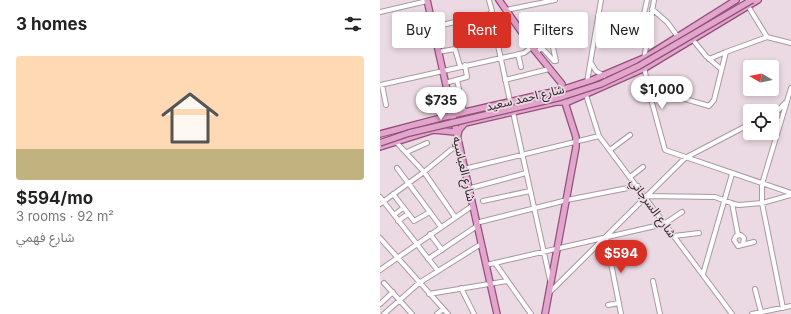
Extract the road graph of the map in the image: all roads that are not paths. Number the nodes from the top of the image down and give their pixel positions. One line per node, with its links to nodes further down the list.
1 (427, 0): 14 (street); 15 (main road, شارع العباسيه)
2 (489, 0): 16 (street)
3 (499, 0): 13 (main road)
4 (554, 0): 13 (street)
5 (600, 0): 37 (street)
6 (647, 0): 17 (street)
7 (654, 0): 12 (street)
8 (736, 0): 20 (main road, شارع احمد سعيد)
9 (752, 0): 75 (main road, bridge)
10 (758, 0): 11 (main road)
11 (747, 3): 21 (street); 22 (main road, شارع احمد سعيد); 71 (main road, bridge)
12 (652, 9): 18 (street); 20 (street)
13 (506, 10): 19 (main road)
14 (380, 12)
15 (430, 12)
16 (491, 12)
17 (644, 12)
18 (651, 12)
19 (519, 28)
20 (678, 37): 35 (main road, شارع احمد سعيد)
21 (767, 37): 23 (street); 32 (street)
22 (693, 40): 36 (street); 41 (main road, شارع احمد سعيد)
23 (791, 43)
24 (437, 48): 31 (main road, شارع العباسيه)
25 (499, 48): 34 (street)
26 (542, 48): 30 (street)
27 (542, 48): 28 (street)
28 (553, 48)
29 (645, 48): 35 (street)
30 (534, 49): 33 (street); 42 (main road)
31 (438, 52): 39 (street); 44 (main road, شارع العباسيه)
32 (726, 52): 36 (street); 43 (street)
33 (518, 54): 34 (street); 40 (street)
34 (501, 58): 38 (street); 47 (street)
35 (644, 58): 41 (street); 45 (main road, شارع احمد سعيد)
36 (709, 59): 43 (street)
37 (590, 63): 45 (street); 48 (street)
38 (465, 65): 39 (street); 46 (street)
39 (460, 66): 44 (street)
40 (521, 67)
41 (644, 68): 51 (street); 54 (main road, شارع احمد سعيد)
42 (549, 69): 47 (street); 53 (main road)
43 (722, 69): 51 (street)
44 (442, 70): 49 (main road, شارع العباسيه); 50 (street)
45 (604, 76): 48 (main road, شارع احمد سعيد)
46 (457, 80): 49 (street); 60 (street)
47 (505, 80): 56 (street)
48 (587, 82): 53 (main road, شارع احمد سعيد)
49 (445, 83): 62 (main road, شارع العباسيه)
50 (381, 85): 58 (street)
51 (648, 88): 81 (street)
52 (791, 88): 55 (street)
53 (561, 90): 56 (main road, شارع احمد سعيد); 57 (main road)
54 (586, 95): 57 (main road, شارع احمد سعيد); 70 (street, شارع السرجاني)
55 (787, 100): 59 (street); 63 (street)
56 (510, 101): 60 (main road, شارع احمد سعيد)
57 (565, 102): 61 (main road, شارع احمد سعيد); 74 (main road)
58 (386, 104)
59 (779, 109)
60 (464, 112): 62 (main road, شارع احمد سعيد)
61 (513, 112): 73 (main road, شارع احمد سعيد); 80 (street)
62 (452, 115): 64 (main road, شارع احمد سعيد); 68 (main road, شارع العباسيه)
63 (781, 121): 90 (street)
64 (426, 122): 66 (main road); 67 (main road, شارع احمد سعيد)
65 (743, 128): 81 (street)
66 (431, 131): 68 (main road); 72 (main road)
67 (381, 132)
68 (455, 132): 73 (main road, شارع العباسيه)
69 (630, 135): 78 (street)
70 (599, 136): 74 (street); 78 (street, شارع السرجاني)
71 (380, 140)
72 (396, 142): 77 (main road); 79 (street)
73 (457, 142): 84 (main road, شارع العباسيه); 85 (street)
74 (576, 142): 80 (street); 97 (main road)
75 (380, 143)
76 (427, 143): 79 (street)
77 (380, 148)
78 (610, 150): 88 (street, شارع السرجاني)
79 (406, 152): 85 (street)
80 (522, 155): 84 (street); 86 (street)
81 (685, 158): 87 (street); 96 (street)
82 (643, 166): 88 (street)
83 (397, 168): 89 (street)
84 (464, 169): 103 (main road, شارع العباسيه)
85 (424, 172): 89 (street); 110 (street)
86 (526, 173): 92 (street); 93 (street)
87 (732, 174): 90 (street); 98 (street)
88 (630, 176): 91 (street, شارع السرجاني)
89 (408, 183): 94 (street); 106 (street)
90 (762, 184): 95 (street); 102 (street)
91 (638, 186): 96 (street, شارع السرجاني); 97 (street)
92 (470, 188)
93 (530, 191): 100 (street); 105 (street)
94 (393, 194): 99 (street); 104 (street)
95 (791, 194): 102 (street)
96 (645, 196): 98 (street); 112 (street, شارع السرجاني); 120 (street)
97 (567, 200): 105 (street); 125 (main road)
98 (724, 200): 101 (street); 134 (street)
99 (381, 201): 109 (street)
100 (483, 201)
101 (732, 203): 102 (street); 117 (street)
102 (762, 203): 151 (street)
103 (472, 206): 110 (street); 113 (main road, شارع العباسيه)
104 (403, 208): 108 (street); 109 (street)
105 (534, 208): 113 (street); 127 (street)
106 (430, 212): 108 (street); 114 (street)
107 (682, 212): 112 (street)
108 (408, 214): 111 (street)
109 (394, 215): 111 (street)
110 (455, 217): 114 (street)
111 (398, 221): 122 (street)
112 (664, 224): 118 (street, شارع السرجاني); 120 (street)
113 (476, 225): 123 (main road, شارع العباسيه); 126 (street)
114 (441, 227): 116 (street)
115 (699, 233): 118 (street)
116 (430, 234): 122 (street); 126 (street)
117 (738, 235): 124 (street); 124 (street)
118 (674, 236): 134 (street, شارع السرجاني)
119 (380, 238): 128 (street)
120 (606, 238): 125 (street); 144 (street); 147 (street)
121 (754, 242): 124 (street)
122 (416, 244): 128 (street); 129 (street)
123 (481, 244): 131 (main road, شارع العباسيه); 133 (street)
124 (743, 244)
125 (558, 248): 127 (street); 140 (main road)
126 (442, 250): 129 (street)
127 (544, 252): 130 (street); 140 (street)
128 (397, 258): 132 (street); 138 (street)
129 (428, 258): 133 (street)
130 (494, 263): 131 (street); 135 (street)
131 (486, 265): 139 (main road, شارع العباسيه)
132 (380, 270)
133 (438, 271): 138 (street)
134 (703, 274): 164 (street, شارع السرجاني)
135 (508, 281): 139 (street); 160 (street)
136 (653, 281): 163 (street)
137 (384, 283): 143 (street)
138 (419, 283): 145 (street); 146 (street)
139 (490, 283): 141 (street); 159 (main road, شارع العباسيه)
140 (551, 284): 144 (main road)
141 (461, 288): 145 (street); 158 (street)
142 (755, 289): 153 (street)
143 (393, 292): 146 (street); 148 (street)
144 (550, 292): 161 (main road)
145 (429, 294): 152 (street)
146 (400, 300): 154 (street); 155 (street)
147 (619, 302): 149 (street); 162 (street)
148 (380, 304)
149 (608, 305)
150 (791, 306): 151 (street)
151 (783, 308): 153 (street)
152 (443, 309): 156 (street); 157 (street)
153 (761, 312): 165 (street)
154 (384, 314)
155 (412, 314)
156 (437, 314)
157 (448, 314)
158 (474, 314)
159 (497, 314)
160 (531, 314)
161 (545, 314)
162 (621, 314)
163 (660, 314)
164 (732, 314)
165 (752, 314)

